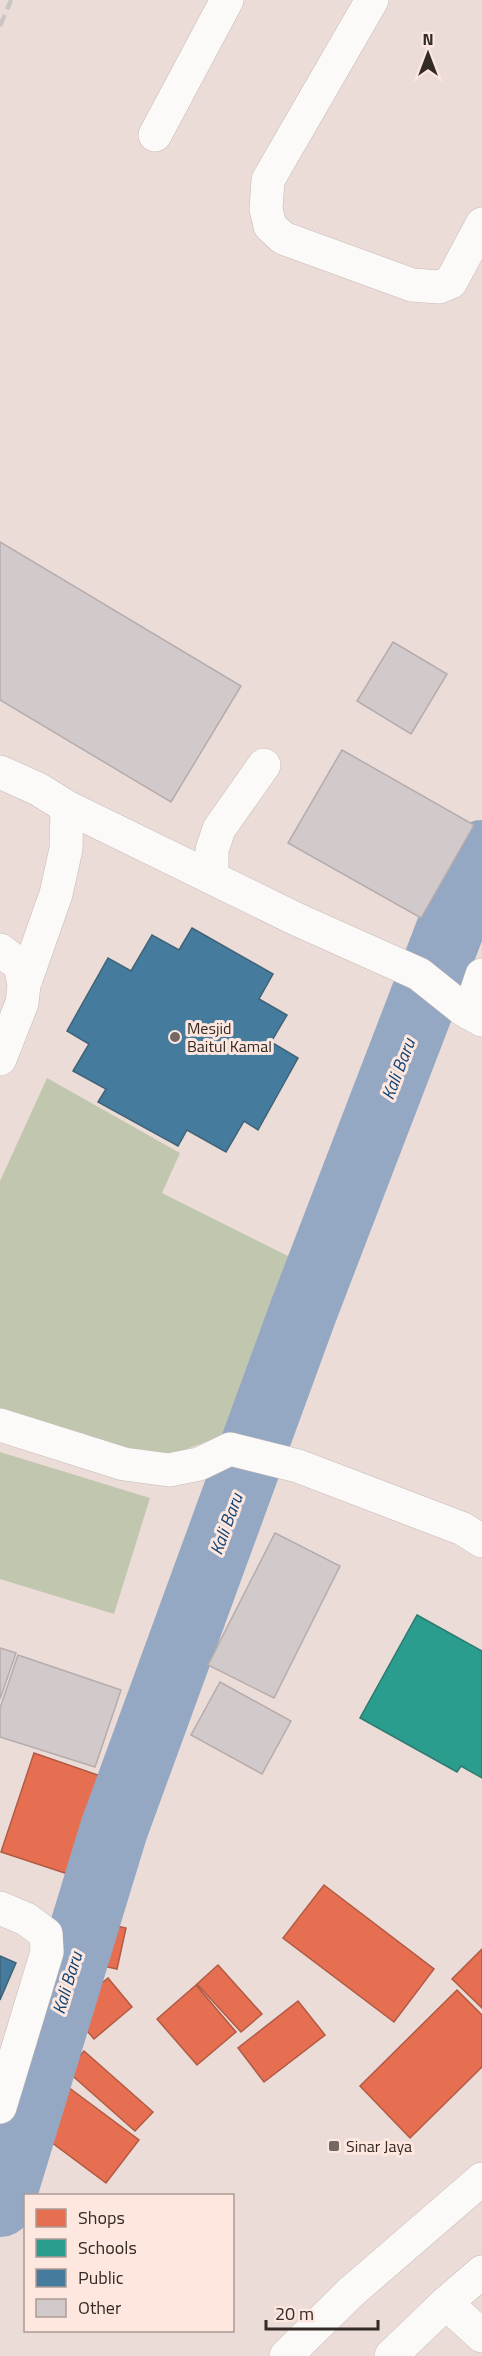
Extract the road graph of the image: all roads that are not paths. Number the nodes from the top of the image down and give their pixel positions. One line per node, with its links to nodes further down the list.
1 (227, 0): 3 (main road)
2 (372, 0): 4 (main road)
3 (155, 135)
4 (482, 224)
5 (264, 765): 8 (main road)
6 (0, 772): 7 (main road)
7 (67, 807): 8 (main road); 11 (main road)
8 (212, 877): 12 (main road)
9 (0, 950): 11 (main road)
10 (482, 975): 12 (main road)
11 (24, 985): 13 (main road)
12 (472, 1014)
13 (0, 1059)
14 (0, 1425): 15 (main road)
15 (482, 1541)
16 (0, 1908): 17 (main road)
17 (0, 2107)
18 (482, 2179): 22 (main road)
19 (482, 2272): 20 (main road)
20 (446, 2303): 21 (main road); 23 (main road)
21 (482, 2336)
22 (286, 2356)
23 (391, 2356)

